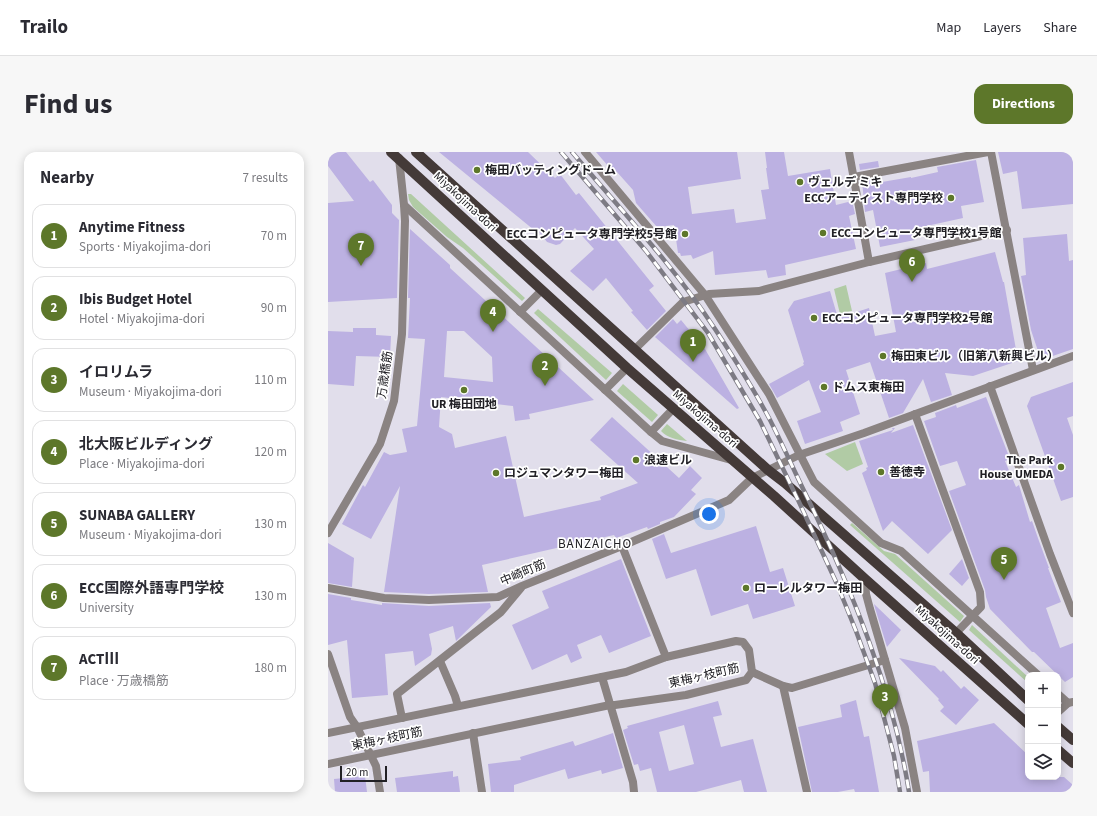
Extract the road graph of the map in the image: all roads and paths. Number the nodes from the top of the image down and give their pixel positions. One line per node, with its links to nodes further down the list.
1 (416, 152): 13 (main road, Miyakojima-dori)
2 (585, 152): 11 (street)
3 (850, 152): 6 (street)
4 (989, 152): 6 (street); 8 (street)
5 (395, 155): 7 (street, 万歳橋筋); 10 (main road, Miyakojima-dori)
6 (854, 177): 9 (street)
7 (404, 204): 12 (street); 26 (street, 万歳橋筋)
8 (1007, 230): 9 (street); 16 (street)
9 (869, 262): 11 (street)
10 (542, 290): 12 (street); 15 (main road, Miyakojima-dori)
11 (705, 295): 13 (street); 22 (street)
12 (520, 312): 18 (street)
13 (635, 349): 24 (main road, Miyakojima-dori)
14 (1073, 356): 16 (street, 中崎町筋)
15 (627, 368): 18 (street); 19 (main road, Miyakojima-dori)
16 (1033, 370): 17 (street, 中崎町筋)
17 (990, 386): 20 (street, 中崎町筋); 31 (street)
18 (605, 390): 21 (street)
19 (673, 409): 21 (street); 23 (main road, Miyakojima-dori)
20 (915, 414): 22 (street, 中崎町筋); 32 (street)
21 (651, 432): 23 (street)
22 (799, 455): 24 (street, 中崎町筋); 32 (street)
23 (731, 460): 25 (main road, Miyakojima-dori)
24 (768, 470): 25 (street, 中崎町筋); 33 (main road, Miyakojima-dori)
25 (752, 478): 27 (street, 中崎町筋); 28 (main road, Miyakojima-dori)
26 (328, 533)
27 (622, 546): 29 (street, 中崎町筋); 35 (street)
28 (865, 579): 36 (street); 49 (main road, Miyakojima-dori)
29 (522, 586): 30 (street, 中崎町筋); 37 (street)
30 (328, 588)
31 (1073, 613)
32 (973, 616): 33 (street); 39 (street)
33 (956, 633): 43 (main road, Miyakojima-dori)
34 (328, 654): 50 (street)
35 (666, 657): 38 (street, 東梅ヶ枝町筋); 40 (street, 東梅ヶ枝町筋)
36 (885, 660): 41 (street); 63 (street)
37 (440, 661): 46 (street); 48 (street)
38 (752, 672): 41 (street); 45 (street, 東梅ヶ枝町筋)
39 (1035, 672)
40 (602, 677): 45 (street); 46 (street, 東梅ヶ枝町筋)
41 (783, 686): 62 (street)
42 (1061, 696): 44 (street)
43 (1025, 697)
44 (1070, 702): 47 (street)
45 (610, 704): 53 (street, 東梅ヶ枝町筋); 61 (street)
46 (458, 706): 48 (street, 東梅ヶ枝町筋)
47 (1061, 710)
48 (402, 718): 50 (street, 東梅ヶ枝町筋)
49 (1025, 721)
50 (358, 727): 52 (street, 東梅ヶ枝町筋); 56 (street)
51 (1061, 729): 54 (main road)
52 (328, 733)
53 (473, 733): 56 (street, 東梅ヶ枝町筋); 60 (street)
54 (1073, 740)
55 (1061, 753): 57 (main road)
56 (371, 755): 58 (street, 東梅ヶ枝町筋); 59 (street)
57 (1073, 763)
58 (328, 764)
59 (380, 792)
60 (482, 792)
61 (634, 792)
62 (807, 792)
63 (917, 792)

